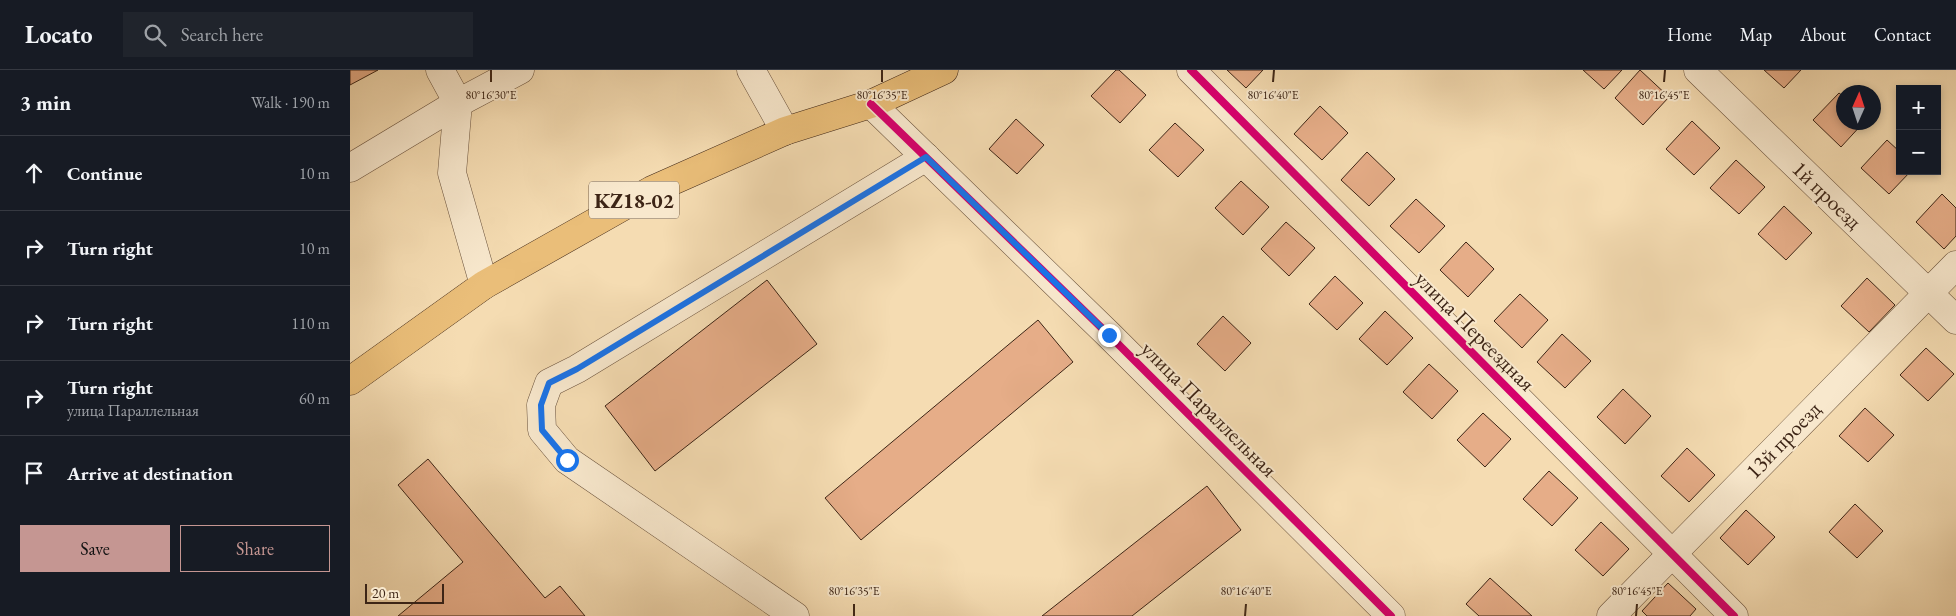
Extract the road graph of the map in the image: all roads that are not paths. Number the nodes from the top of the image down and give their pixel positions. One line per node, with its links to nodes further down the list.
1 (440, 70): 7 (street)
2 (520, 70): 7 (street)
3 (751, 70): 9 (street)
4 (944, 70): 8 (highway, KZ18-02)
5 (1191, 70): 17 (street, улица Переездная)
6 (1698, 70): 14 (street, 1й проезд)
7 (458, 103): 11 (street); 13 (street)
8 (871, 104): 9 (highway, KZ18-02); 10 (street, улица Параллельная)
9 (785, 131): 13 (highway, KZ18-02)
10 (926, 157): 18 (street); 19 (street, улица Параллельная)
11 (350, 168)
12 (1956, 265): 14 (street, 13й проезд)
13 (484, 285): 16 (highway, KZ18-02)
14 (1928, 292): 15 (street, 1й проезд); 17 (street, 13й проезд)
15 (1956, 320)
16 (350, 381)
17 (1671, 554): 20 (street, 13й проезд); 21 (street, улица Переездная)
18 (795, 616)
19 (1391, 616)
20 (1611, 616)
21 (1734, 616)

